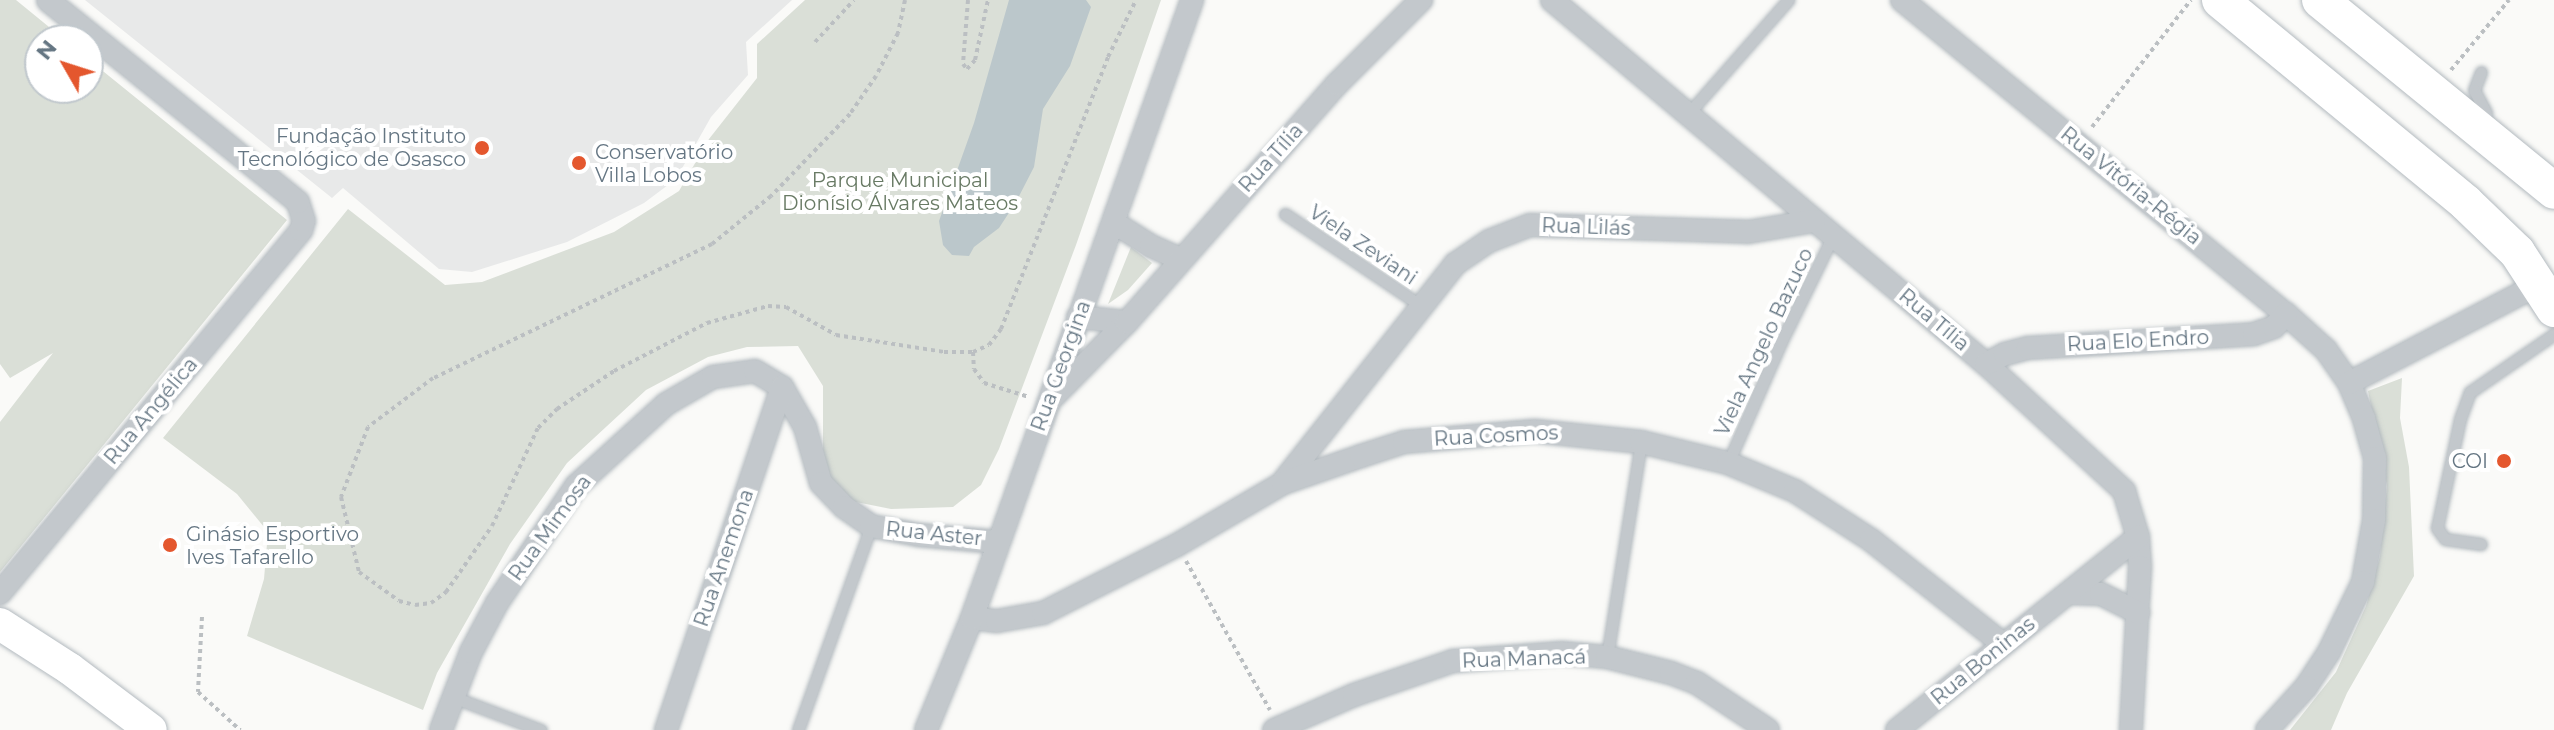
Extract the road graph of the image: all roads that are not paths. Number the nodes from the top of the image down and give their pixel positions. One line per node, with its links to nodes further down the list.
1 (48, 0): 35 (street, Rua Angélica)
2 (1192, 0): 15 (street, Rua Georgina)
3 (1421, 0): 17 (street, Rua Tília)
4 (1552, 0): 10 (street, Rua Tília)
5 (1788, 0): 10 (lane)
6 (1902, 0): 20 (street, Rua Vitória-Régia)
7 (2220, 0): 18 (main road)
8 (2320, 0): 11 (main road)
9 (2481, 72): 11 (lane)
10 (1688, 114): 14 (street, Rua Tília)
11 (2482, 133): 12 (main road)
12 (2554, 191)
13 (1285, 214): 19 (lane, Viela Zeviani)
14 (1814, 221): 16 (street, Rua Tília); 19 (street, Rua Lilás)
15 (1113, 222): 17 (street); 21 (street, Rua Georgina)
16 (1833, 236): 24 (street, Rua Tília); 29 (lane, Viela Angelo Bazuco)
17 (1180, 259): 22 (street, Rua Tília)
18 (2547, 296): 25 (street)
19 (1420, 305): 30 (street, Rua Lilás)
20 (2286, 314): 24 (street, Rua Elo Endro); 25 (street, Rua Vitória-Régia)
21 (1078, 317): 22 (street); 27 (street, Rua Georgina)
22 (1127, 322): 27 (street, Rua Tília)
23 (2554, 334): 34 (lane)
24 (1986, 364): 32 (street, Rua Tília)
25 (2349, 383): 53 (street, Rua Vitória-Régia)
26 (782, 387): 31 (street); 42 (street, Rua Mimosa); 47 (street, Rua Anemona)
27 (1048, 403): 33 (street, Rua Georgina)
28 (1641, 442): 29 (street, Rua Cosmos); 30 (street, Rua Cosmos); 41 (lane)
29 (1728, 463): 40 (street, Rua Cosmos)
30 (1283, 483): 38 (street, Rua Cosmos)
31 (871, 526): 33 (street, Rua Aster); 48 (lane)
32 (2138, 537): 36 (street, Rua Boninas); 37 (street, Rua Tília)
33 (998, 542): 38 (street, Rua Georgina)
34 (2481, 544)
35 (0, 593)
36 (2070, 593): 37 (street); 40 (street, Rua Boninas)
37 (2139, 613): 52 (street, Rua Tília)
38 (972, 618): 49 (street, Rua Georgina)
39 (0, 624): 44 (main road)
40 (2002, 643): 51 (street, Rua Boninas)
41 (1607, 657): 43 (street, Rua Manacá); 50 (street, Rua Manacá)
42 (453, 697): 45 (street, Rua Mimosa); 46 (lane)
43 (1277, 729)
44 (151, 730)
45 (441, 730)
46 (541, 730)
47 (666, 730)
48 (798, 730)
49 (926, 730)
50 (1768, 730)
51 (1897, 730)
52 (2131, 730)
53 (2267, 730)

